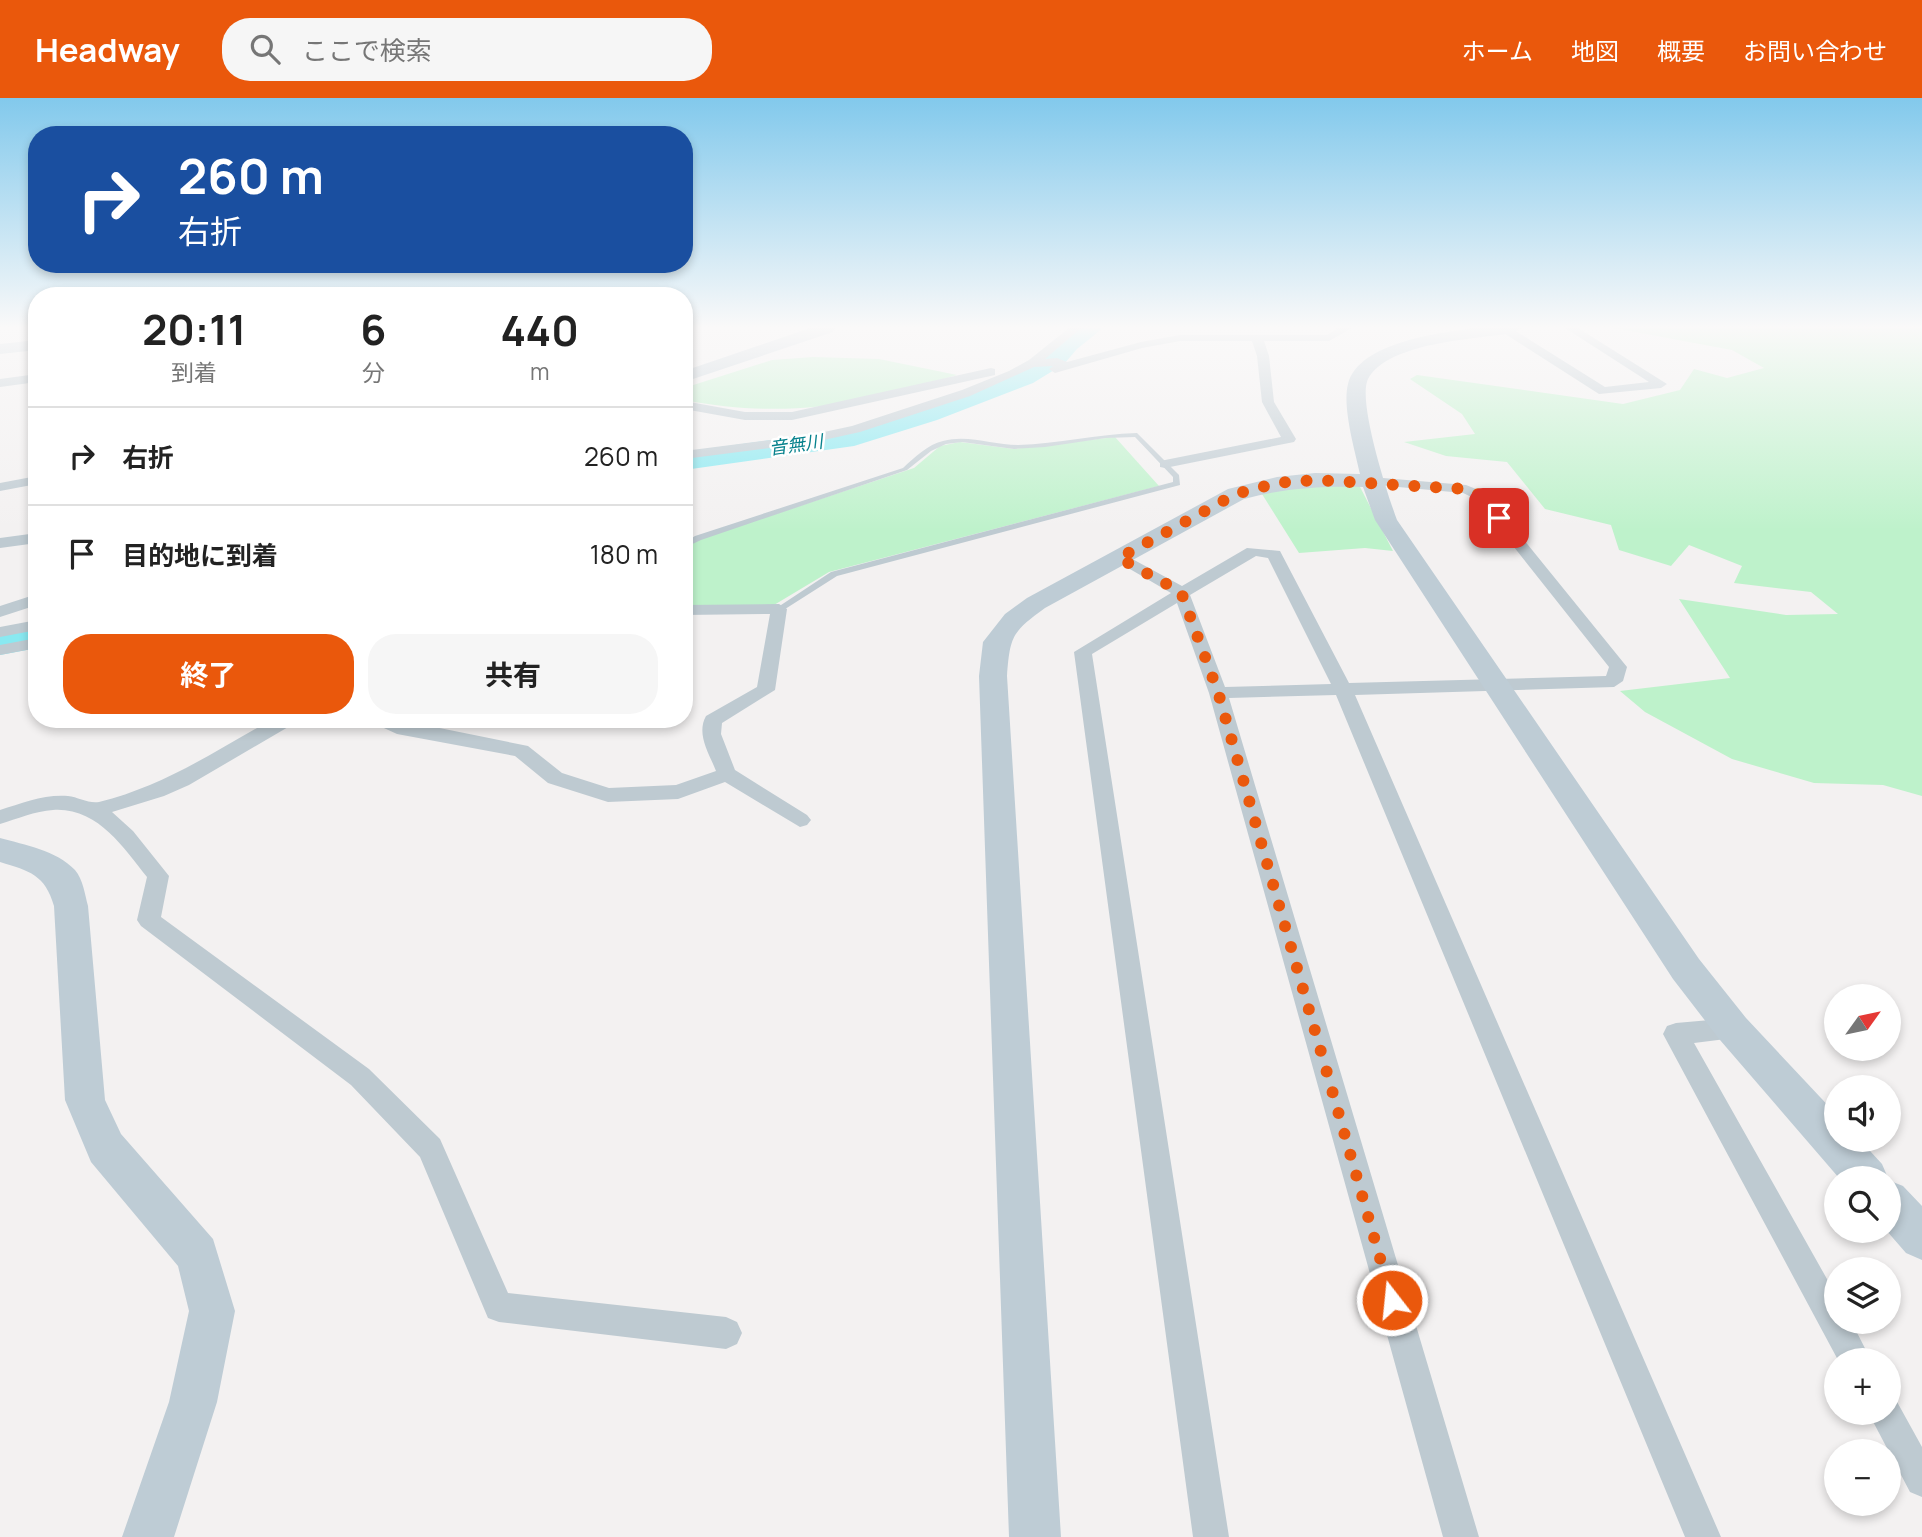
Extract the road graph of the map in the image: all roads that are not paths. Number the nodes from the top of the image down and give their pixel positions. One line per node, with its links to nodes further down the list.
1 (887, 395): 5 (street)
2 (959, 395): 6 (street)
3 (1267, 395): 7 (street)
4 (1356, 395): 8 (street)
5 (693, 407)
6 (693, 454)
7 (1165, 464): 12 (lane); 17 (lane)
8 (1370, 481): 14 (street); 24 (street); 24 (street)
9 (28, 482): 10 (street)
10 (0, 487)
11 (28, 539): 13 (street)
12 (693, 540)
13 (0, 543)
14 (1119, 558): 15 (street); 43 (street)
15 (1181, 592): 25 (street); 26 (street); 44 (street)
16 (28, 602): 19 (street)
17 (779, 609): 18 (street); 29 (street)
18 (693, 610)
19 (0, 612)
20 (28, 627): 21 (street)
21 (0, 632)
22 (28, 645): 23 (street)
23 (0, 650)
24 (1495, 684): 25 (street); 34 (street)
25 (1343, 688): 26 (street); 46 (street)
26 (1218, 692): 45 (street)
27 (271, 728): 30 (street)
28 (395, 728): 29 (street)
29 (727, 774): 32 (street)
30 (94, 811): 31 (street); 38 (street)
31 (0, 817)
32 (800, 820)
33 (0, 850): 42 (street)
34 (1733, 1029): 35 (street); 39 (street)
35 (1856, 1166)
36 (1901, 1215): 37 (street)
37 (1922, 1238)
38 (726, 1333)
39 (1849, 1348)
40 (1891, 1425): 41 (street)
41 (1922, 1480)
42 (148, 1537)
43 (1035, 1537)
44 (1211, 1537)
45 (1461, 1537)
46 (1703, 1537)

